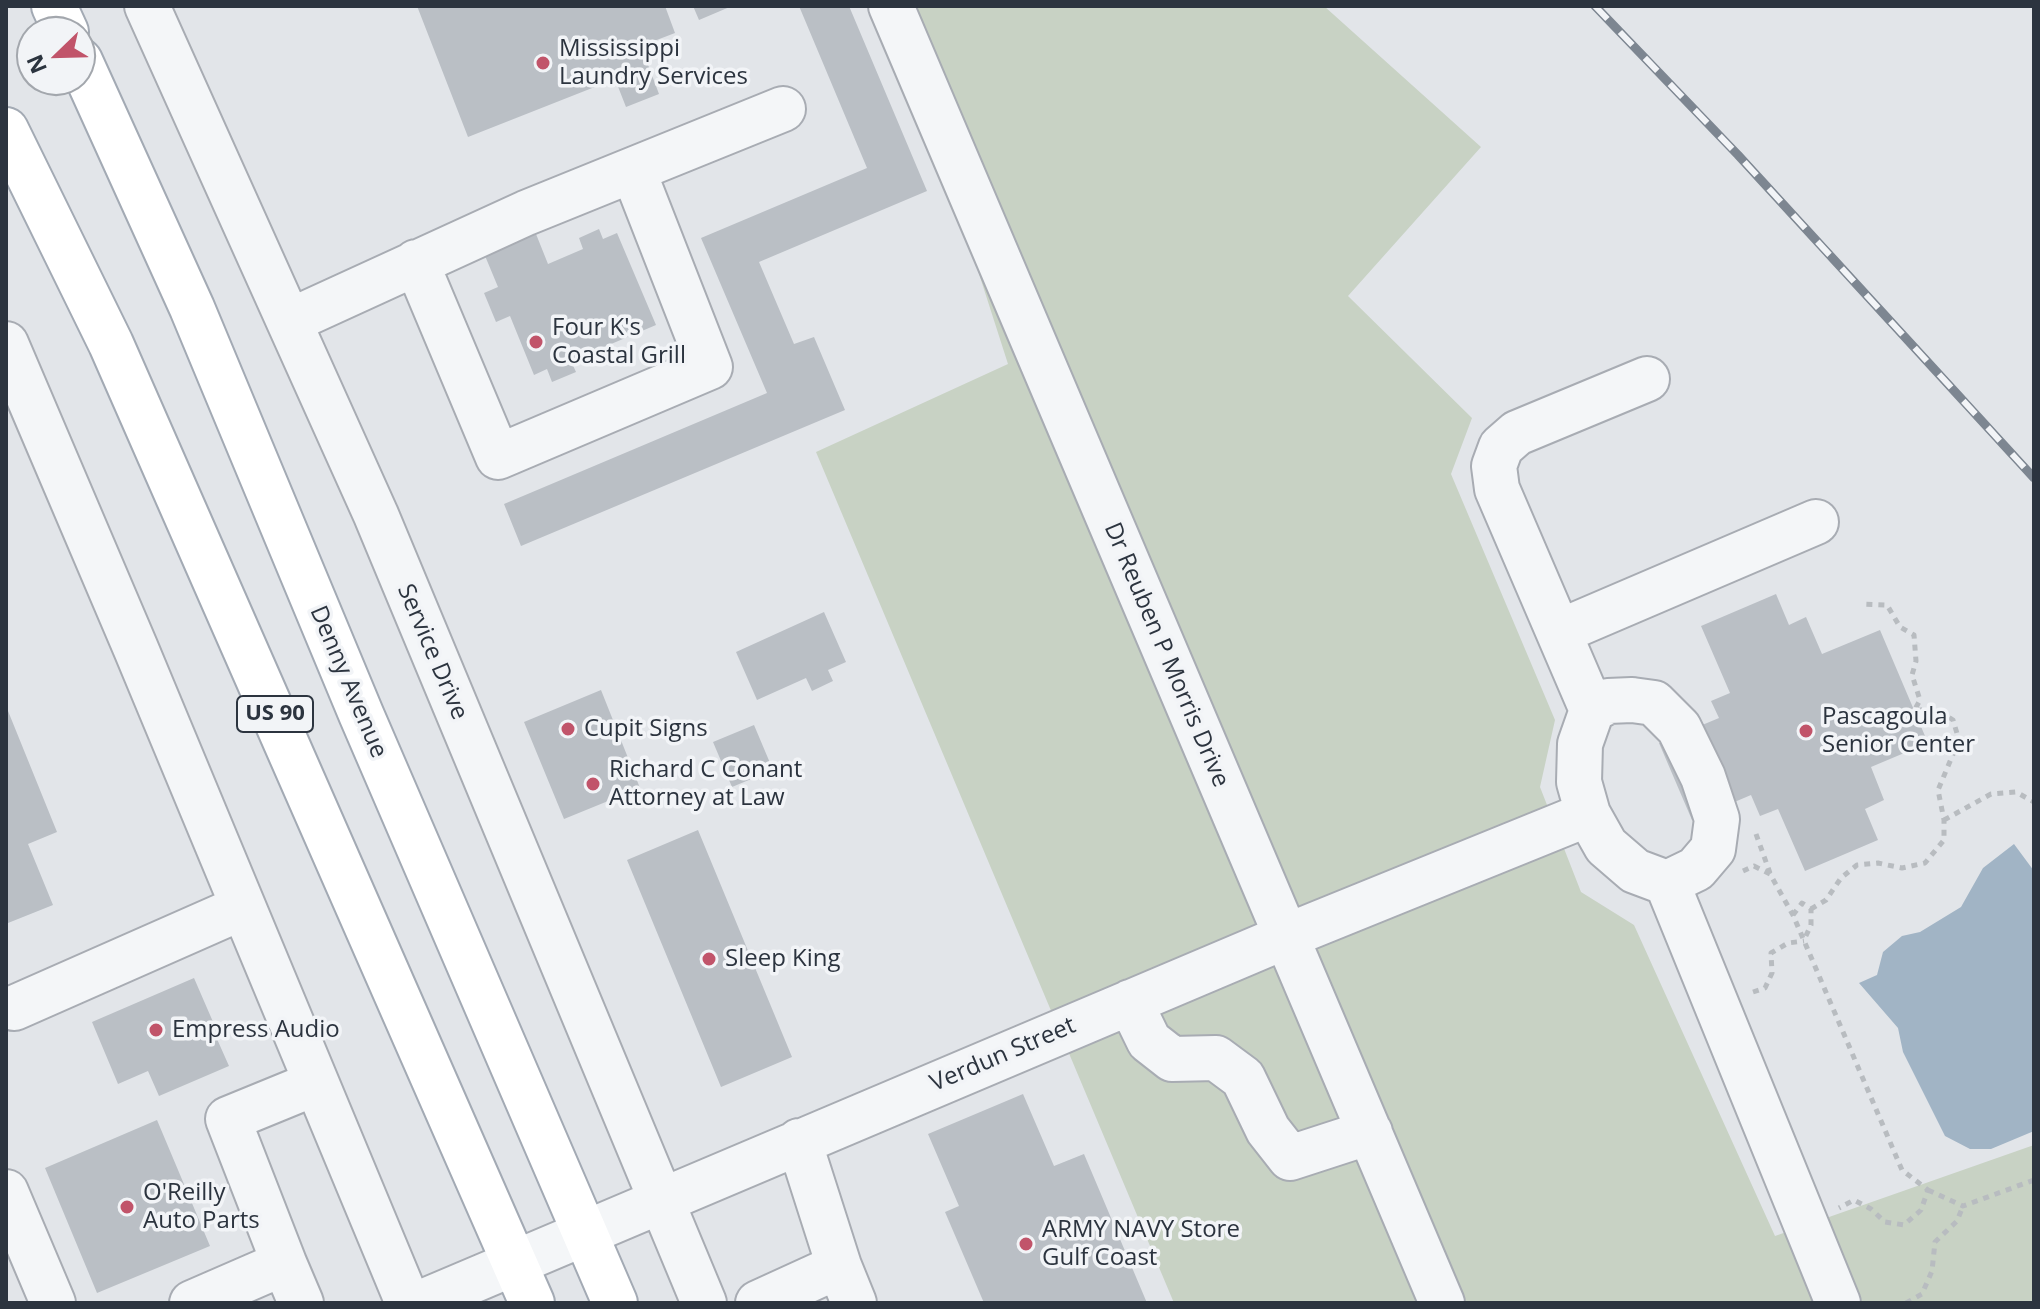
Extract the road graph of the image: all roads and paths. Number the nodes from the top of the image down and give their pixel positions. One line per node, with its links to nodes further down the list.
1 (147, 6): 8 (street, Service Drive)
2 (891, 6): 25 (street, Dr Reuben P Morris Drive)
3 (96, 96): 39 (main road, Denny Avenue)
4 (783, 109): 6 (street)
5 (6, 130): 41 (main road, US 90)
6 (633, 170): 7 (street); 7 (street)
7 (416, 262): 8 (street)
8 (290, 321): 36 (street, Service Drive)
9 (6, 344): 22 (street)
10 (1647, 379): 13 (street)
11 (1816, 522): 13 (street)
12 (1863, 604): 17 (path)
13 (1559, 632): 14 (street)
14 (1592, 710): 16 (street); 21 (street)
15 (2034, 802): 17 (path)
16 (1588, 814): 21 (street); 25 (street, Verdun Street)
17 (1944, 820): 23 (path)
18 (1753, 828): 20 (path)
19 (1738, 873): 20 (path)
20 (1770, 874): 24 (path)
21 (1667, 883): 54 (street)
22 (243, 907): 29 (street); 30 (street)
23 (1811, 909): 24 (path); 26 (path)
24 (1793, 915): 26 (path)
25 (1287, 936): 28 (street, Verdun Street); 31 (street, Dr Reuben P Morris Drive)
26 (1804, 941): 27 (path); 34 (path)
27 (1748, 994)
28 (1130, 1002): 31 (street); 32 (street, Verdun Street)
29 (14, 1008)
30 (316, 1083): 42 (street); 47 (street)
31 (1370, 1132): 53 (street, Dr Reuben P Morris Drive)
32 (799, 1141): 36 (street, Verdun Street); 43 (street)
33 (2034, 1180): 37 (path)
34 (1928, 1190): 37 (path); 38 (path)
35 (6, 1192): 40 (street)
36 (660, 1200): 39 (street, Verdun Street); 51 (street, Service Drive)
37 (1963, 1206): 55 (path)
38 (1836, 1218)
39 (585, 1232): 41 (street, Verdun Street); 50 (main road, Denny Avenue)
40 (18, 1251): 44 (street)
41 (515, 1262): 48 (street, Verdun Street); 49 (main road, US 90)
42 (284, 1263): 45 (street); 46 (street)
43 (847, 1285): 52 (street)
44 (53, 1303)
45 (192, 1303)
46 (301, 1303)
47 (408, 1303)
48 (420, 1303)
49 (532, 1303)
50 (615, 1303)
51 (704, 1303)
52 (758, 1303)
53 (1442, 1303)
54 (1838, 1303)
55 (1906, 1303)

